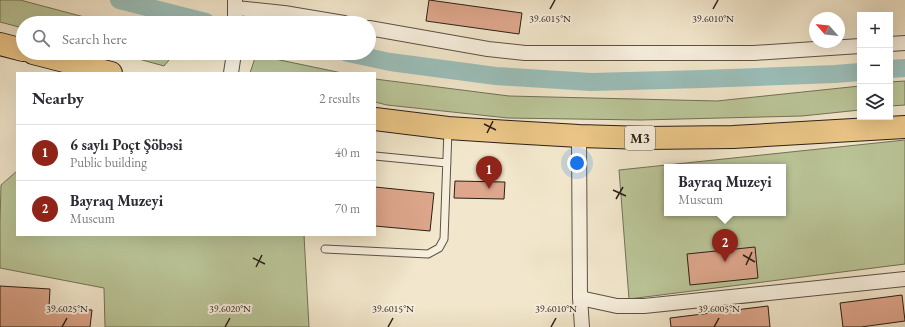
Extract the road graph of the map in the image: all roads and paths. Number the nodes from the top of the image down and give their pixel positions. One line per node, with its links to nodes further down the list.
1 (235, 4): 2 (street); 3 (street)
2 (259, 5): 4 (street)
3 (235, 16)
4 (302, 16)
5 (376, 29): 9 (street)
6 (905, 43): 8 (street)
7 (0, 44): 10 (main road)
8 (893, 44)
9 (857, 46)
10 (16, 48)
11 (60, 60): 13 (main road)
12 (233, 60): 14 (street)
13 (107, 72)
14 (231, 72)
15 (376, 119): 17 (main road, M3)
16 (905, 127): 18 (main road, M3)
17 (448, 128): 18 (main road, M3); 20 (lane)
18 (579, 136): 23 (street)
19 (376, 156): 20 (lane)
20 (447, 163): 21 (lane)
21 (325, 249)
22 (905, 279): 23 (street)
23 (580, 298): 24 (street)
24 (582, 327)

